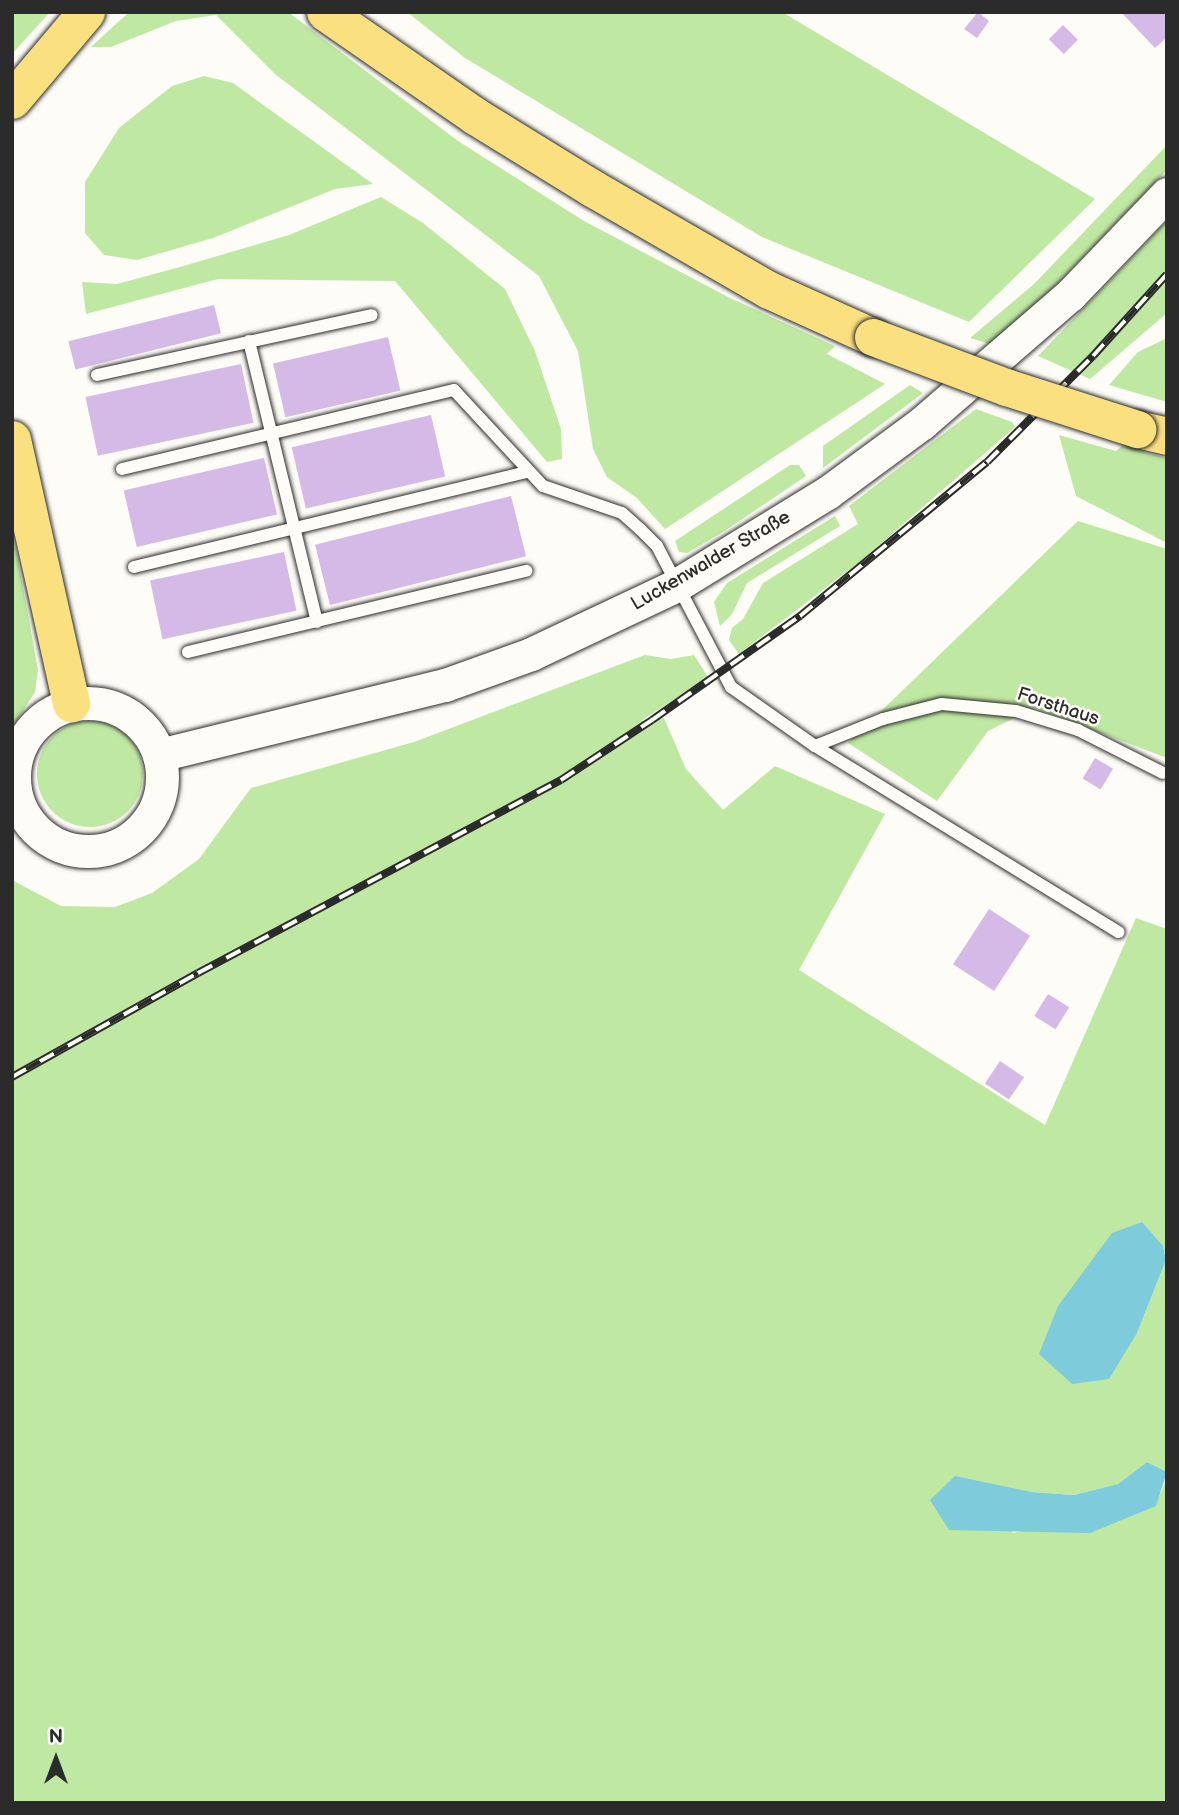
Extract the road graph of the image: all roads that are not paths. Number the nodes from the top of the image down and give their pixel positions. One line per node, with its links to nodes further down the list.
1 (86, 12): 3 (main road)
2 (325, 12): 9 (main road, bridge)
3 (12, 100)
4 (1167, 194): 16 (main road, Luckenwalder Straße)
5 (372, 315): 6 (lane)
6 (249, 341): 7 (lane); 8 (lane)
7 (97, 375)
8 (272, 432): 11 (lane); 12 (lane); 13 (lane)
9 (1152, 432)
10 (12, 439): 19 (main road)
11 (122, 468)
12 (528, 472): 13 (lane); 16 (lane)
13 (295, 528): 14 (lane); 17 (lane)
14 (134, 567)
15 (526, 570): 17 (lane)
16 (675, 586): 20 (lane); 21 (main road, Luckenwalder Straße)
17 (317, 622): 18 (lane)
18 (188, 652)
19 (71, 704): 21 (main road); 23 (main road)
20 (815, 746): 22 (lane, Forsthaus); 24 (lane)
21 (159, 755): 23 (main road)
22 (1163, 773)
23 (14, 796)
24 (1118, 932)

